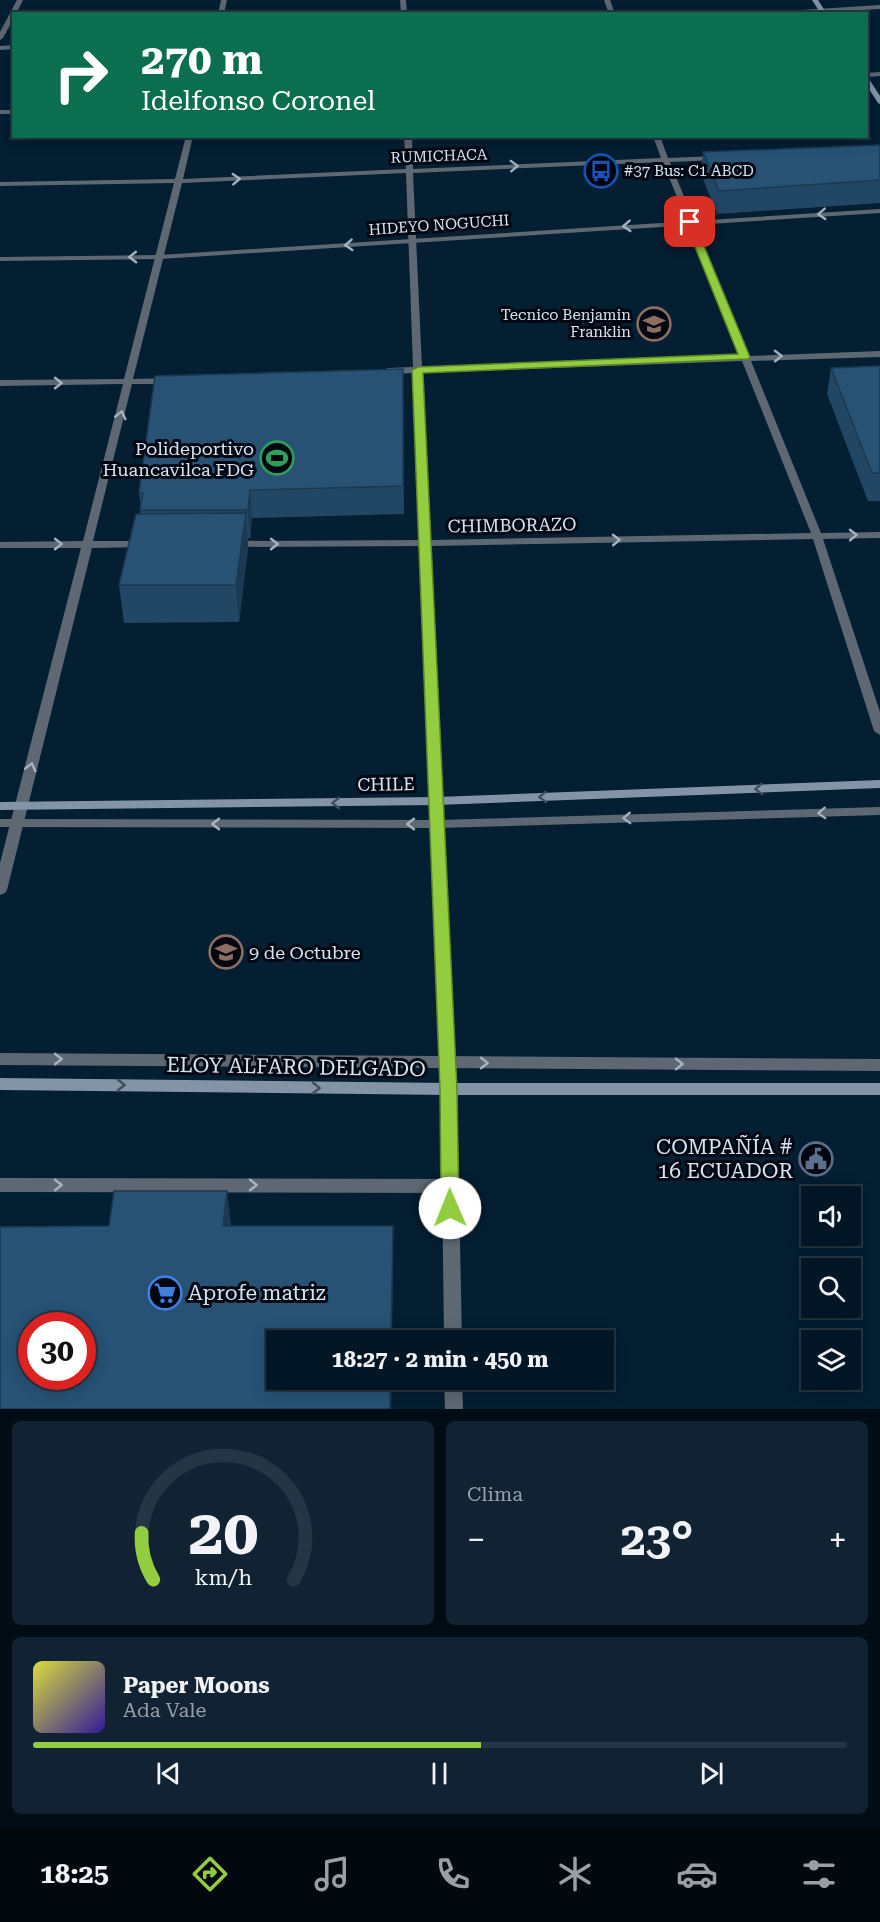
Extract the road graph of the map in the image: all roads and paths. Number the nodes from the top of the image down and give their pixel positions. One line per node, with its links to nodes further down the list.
1 (815, 0): 3 (main road)
2 (880, 7): 3 (street)
3 (823, 12)
4 (12, 15): 5 (street)
5 (0, 38)
6 (868, 82): 7 (main road)
7 (880, 102)
8 (189, 138): 14 (street)
9 (408, 138): 13 (street)
10 (657, 138): 12 (street)
11 (724, 157): 12 (street, RUMICHACA)
12 (665, 160): 13 (street, RUMICHACA, one-way to 12); 17 (street)
13 (410, 170): 14 (street, RUMICHACA, one-way to 13); 18 (street)
14 (177, 182): 15 (street, RUMICHACA); 19 (street)
15 (0, 184)
16 (880, 211): 17 (street, HIDEYO NOGUCHI, one-way to 17)
17 (690, 222): 18 (street, HIDEYO NOGUCHI, one-way to 18); 22 (street)
18 (413, 241): 19 (street, HIDEYO NOGUCHI, one-way to 19); 23 (street)
19 (160, 257): 20 (street, HIDEYO NOGUCHI, one-way to 20); 27 (street)
20 (0, 259)
21 (880, 354): 22 (street, one-way to 21)
22 (744, 357): 23 (street); 29 (street)
23 (418, 370): 24 (street); 30 (street)
24 (383, 372)
25 (175, 381): 27 (street)
26 (0, 383): 27 (street, one-way to 27)
27 (129, 383): 31 (street, one-way to 27)
28 (880, 535): 29 (street, CHIMBORAZO, one-way to 28)
29 (817, 536): 30 (street, CHIMBORAZO, one-way to 29); 35 (street)
30 (425, 543): 33 (street, CHIMBORAZO, one-way to 30); 37 (street)
31 (88, 544): 32 (street); 34 (street, one-way to 31); 39 (street, one-way to 31)
32 (158, 544)
33 (217, 544)
34 (0, 545)
35 (880, 731)
36 (880, 784): 37 (main road, CHILE, one-way to 37)
37 (436, 801): 39 (main road, CHILE, one-way to 39); 43 (street)
38 (0, 806): 39 (main road, CHILE)
39 (21, 807): 42 (street)
40 (880, 811): 43 (street, one-way to 43)
41 (0, 823): 42 (street)
42 (16, 824): 43 (street, one-way to 42); 44 (street)
43 (438, 824): 46 (street)
44 (0, 890)
45 (0, 1059): 46 (street, ELOY ALFARO DELGADO, one-way to 46)
46 (447, 1062): 47 (street, ELOY ALFARO DELGADO, one-way to 47); 49 (street)
47 (880, 1065)
48 (0, 1084): 49 (main road, ELOY ALFARO DELGADO, one-way to 49)
49 (449, 1089): 50 (main road, ELOY ALFARO DELGADO); 52 (street)
50 (880, 1089)
51 (0, 1185): 52 (street, one-way to 52)
52 (450, 1186): 53 (street)
53 (453, 1330)
54 (453, 1390): 55 (street)
55 (454, 1409)

